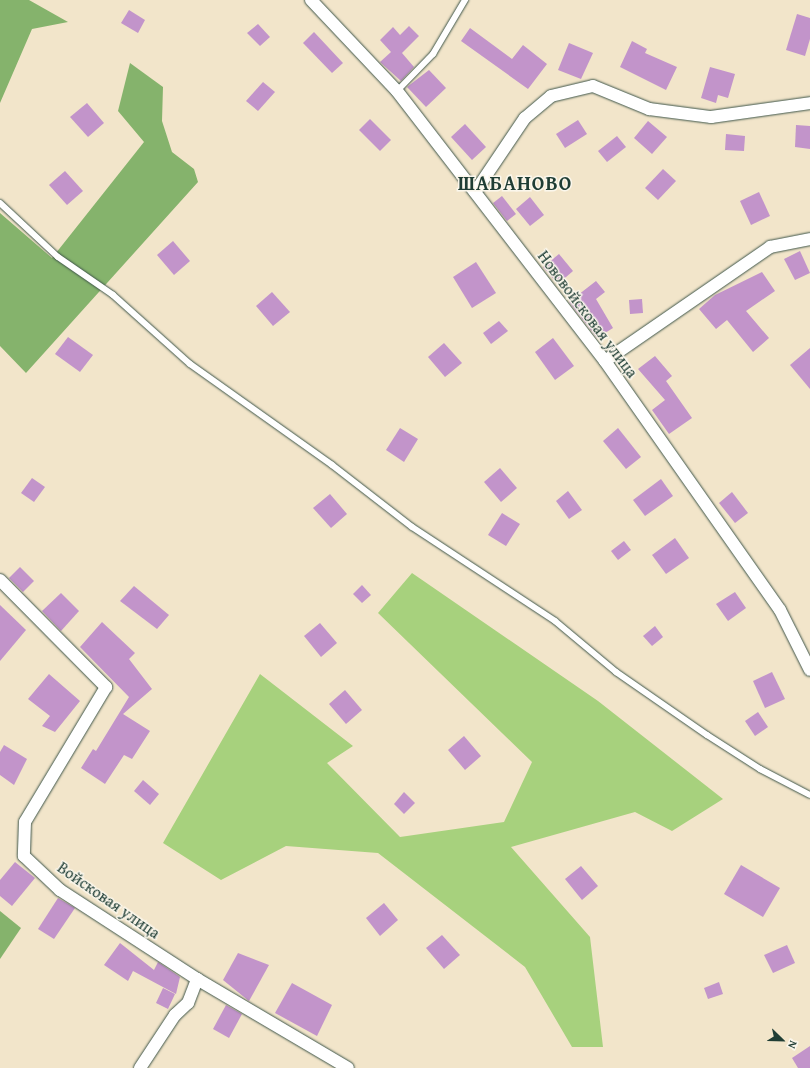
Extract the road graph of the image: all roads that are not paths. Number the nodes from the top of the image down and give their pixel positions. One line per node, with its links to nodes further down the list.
1 (311, 0): 3 (street, Нововойсковая улица)
2 (465, 0): 3 (lane)
3 (397, 91): 5 (street, Нововойсковая улица)
4 (810, 103): 5 (street)
5 (475, 192): 8 (street, Нововойсковая улица)
6 (0, 203): 11 (lane)
7 (810, 239): 8 (street)
8 (605, 361): 10 (street, Нововойсковая улица)
9 (0, 580): 12 (street, Войсковая улица)
10 (810, 670)
11 (810, 795)
12 (197, 979): 13 (street); 14 (street, Войсковая улица)
13 (140, 1068)
14 (348, 1068)

